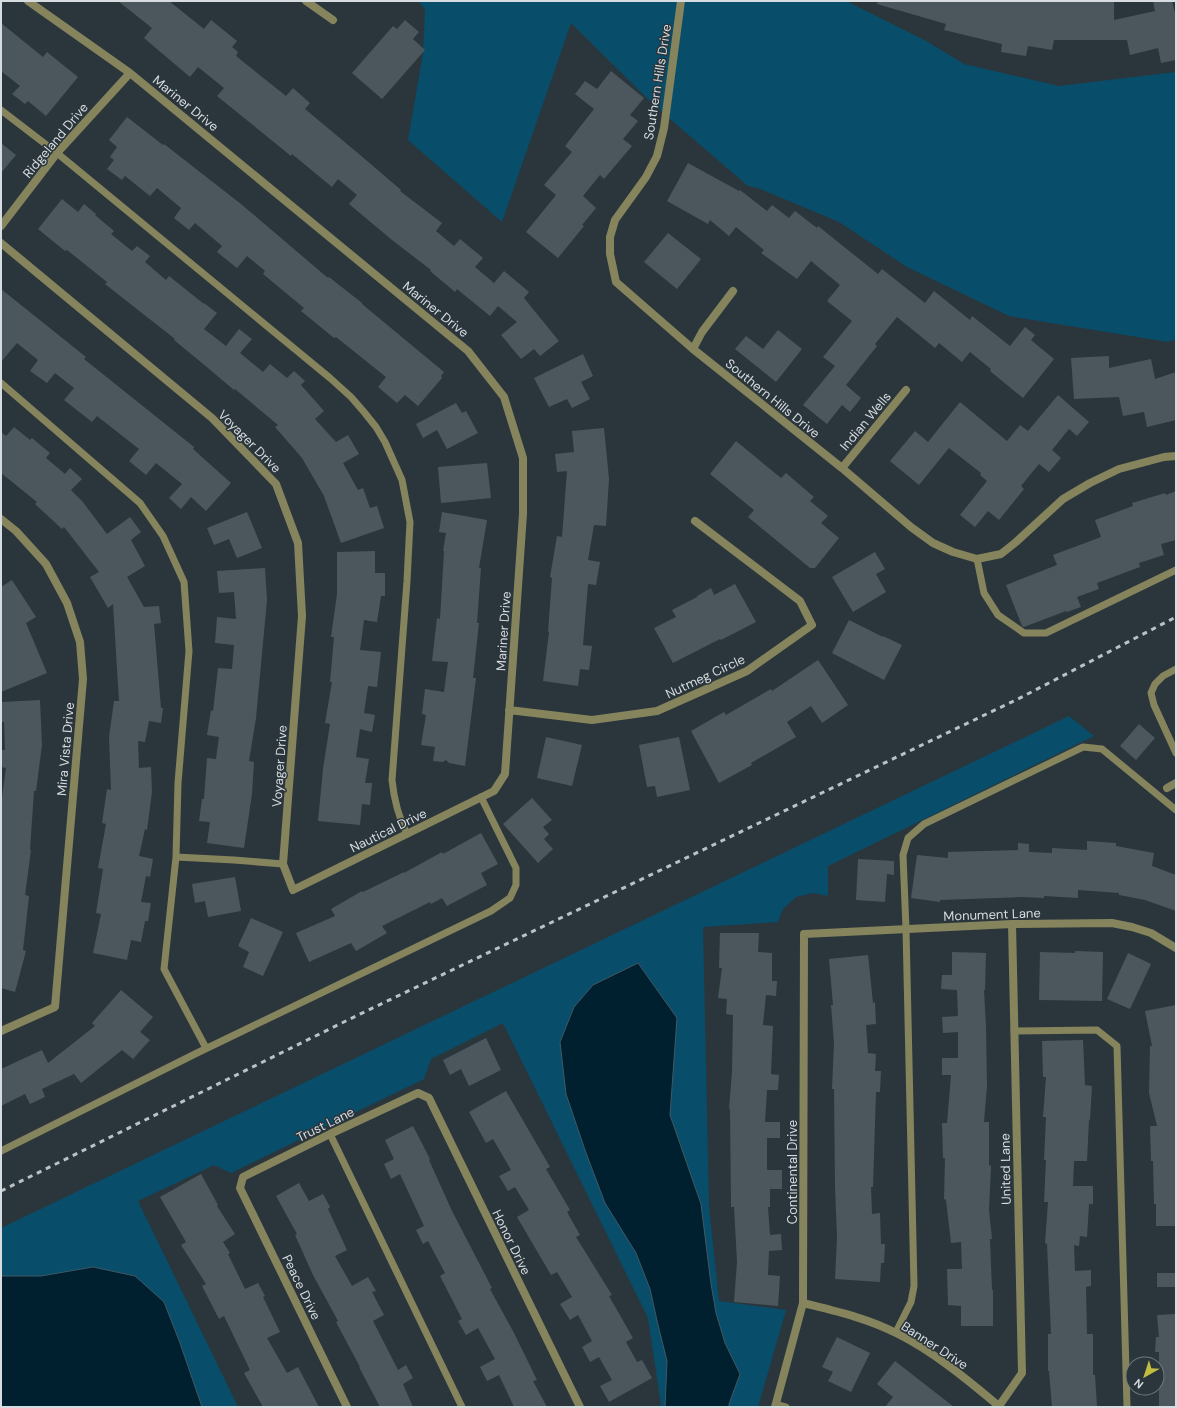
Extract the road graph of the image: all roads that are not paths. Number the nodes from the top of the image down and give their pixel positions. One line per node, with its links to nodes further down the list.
1 (28, 1): 5 (street, Mariner Drive)
2 (306, 1): 4 (street)
3 (681, 1): 11 (street, Southern Hills Drive)
4 (333, 20)
5 (130, 73): 7 (street, Ridgeland Drive); 21 (street, Mariner Drive)
6 (1, 110): 7 (lane)
7 (57, 153): 8 (street, Ridgeland Drive); 26 (lane)
8 (1, 226)
9 (1, 243): 28 (street, Voyager Drive)
10 (733, 291): 11 (street)
11 (693, 349): 15 (street, Southern Hills Drive)
12 (1, 383): 27 (lane)
13 (906, 390): 15 (street, Indian Wells)
14 (1176, 456): 18 (street, Southern Hills Drive)
15 (842, 468): 18 (street, Southern Hills Drive)
16 (1, 519): 34 (street, Mira Vista Drive)
17 (695, 521): 21 (street, Nutmeg Circle)
18 (977, 559): 19 (lane)
19 (1176, 570)
20 (1176, 670): 22 (lane)
21 (509, 710): 23 (street, Mariner Drive)
22 (1176, 753)
23 (494, 791): 24 (street, Nautical Drive)
24 (481, 797): 26 (street, Nautical Drive); 36 (lane)
25 (1176, 810): 31 (lane)
26 (407, 834): 29 (street, Nautical Drive)
27 (176, 857): 28 (lane); 36 (lane)
28 (283, 864): 29 (street, Voyager Drive)
29 (293, 890)
30 (1012, 924): 31 (street, Monument Lane); 33 (street, Monument Lane); 35 (street, United Lane)
31 (906, 929): 32 (street, Monument Lane); 42 (lane)
32 (804, 934): 41 (street, Continental Drive)
33 (1176, 948)
34 (1, 1031)
35 (1014, 1031): 44 (street, United Lane); 49 (lane)
36 (206, 1048): 39 (lane)
37 (418, 1093): 38 (street, Trust Lane); 47 (street, Honor Drive)
38 (330, 1134): 40 (street, Trust Lane); 46 (lane)
39 (1, 1151)
40 (243, 1178): 45 (street, Peace Drive)
41 (803, 1303): 42 (street, Banner Drive); 43 (street, Continental Drive)
42 (896, 1332): 44 (street, Banner Drive)
43 (776, 1406): 48 (lane)
44 (1000, 1406)
45 (347, 1407)
46 (462, 1407)
47 (580, 1407)
48 (786, 1407)
49 (1127, 1407)

